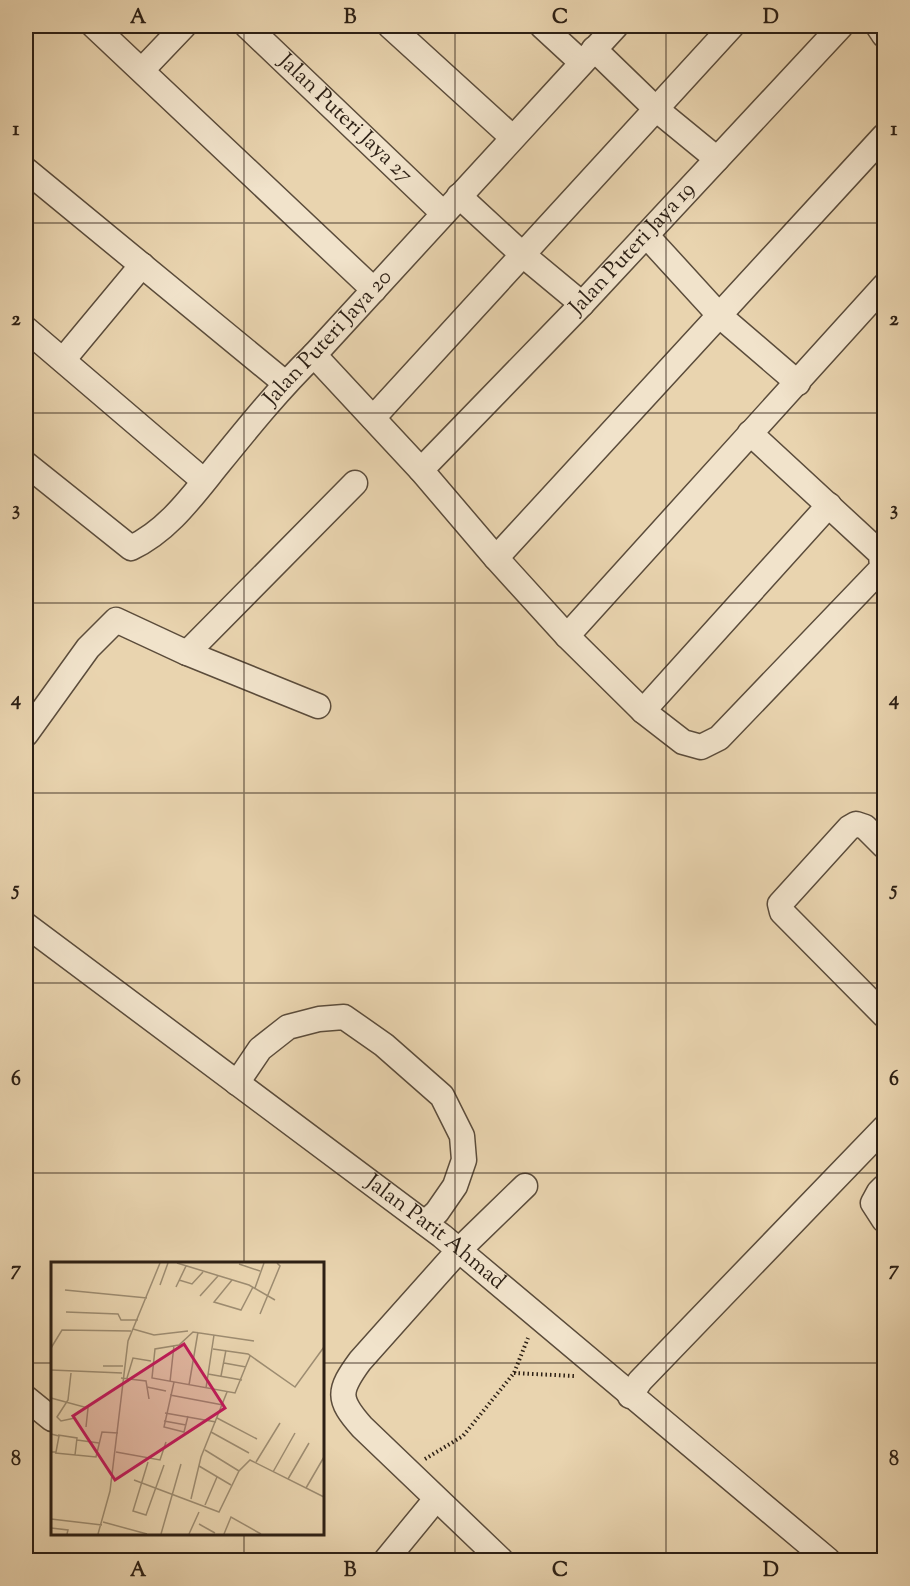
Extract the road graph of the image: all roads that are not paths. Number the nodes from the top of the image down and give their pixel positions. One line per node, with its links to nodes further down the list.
1 (94, 26): 12 (street)
2 (184, 26): 12 (street)
3 (246, 26): 18 (street, Jalan Puteri Jaya 27)
4 (390, 26): 15 (street)
5 (542, 26): 11 (street)
6 (616, 26): 11 (street, Jalan Puteri Jaya 20)
7 (732, 26): 13 (street)
8 (841, 26): 16 (street, Jalan Puteri Jaya 19)
9 (878, 26): 10 (street)
10 (885, 36)
11 (587, 55): 13 (street); 15 (street, Jalan Puteri Jaya 20)
12 (142, 70): 23 (street)
13 (656, 109): 16 (street); 20 (street)
14 (885, 136): 25 (street)
15 (512, 137): 18 (street, Jalan Puteri Jaya 20)
16 (717, 159): 19 (street, Jalan Puteri Jaya 19)
17 (26, 170): 21 (street)
18 (451, 204): 20 (street, Jalan Puteri Jaya 27); 23 (street, Jalan Puteri Jaya 20)
19 (646, 235): 24 (street, Jalan Puteri Jaya 19); 25 (street)
20 (523, 255): 24 (street, Jalan Puteri Jaya 27); 31 (street)
21 (142, 265): 28 (street); 29 (street)
22 (885, 285): 30 (street)
23 (374, 290): 27 (street, Jalan Puteri Jaya 20)
24 (582, 304): 34 (street, Jalan Puteri Jaya 19)
25 (720, 316): 30 (street); 38 (street)
26 (26, 329): 28 (street)
27 (314, 355): 29 (street, Jalan Puteri Jaya 20); 31 (street)
28 (63, 360): 35 (street)
29 (285, 383): 35 (street, Jalan Puteri Jaya 20)
30 (798, 383): 32 (street)
31 (373, 418): 34 (street)
32 (750, 433): 37 (street); 39 (street)
33 (26, 464): 35 (street, Jalan Puteri Jaya 20)
34 (421, 470): 38 (street)
35 (204, 481)
36 (355, 483): 40 (street)
37 (829, 505): 42 (street); 42 (street)
38 (496, 558): 39 (street)
39 (567, 636): 42 (street)
40 (187, 653): 41 (street); 43 (street)
41 (318, 706)
42 (643, 711)
43 (26, 734)
44 (885, 846): 46 (street)
45 (26, 926): 47 (street, Jalan Parit Ahmad)
46 (885, 1015)
47 (240, 1078): 51 (street, Jalan Parit Ahmad); 51 (street)
48 (885, 1128): 54 (street)
49 (525, 1186): 53 (street)
50 (885, 1187): 52 (street)
51 (431, 1217): 53 (street, Jalan Parit Ahmad)
52 (885, 1220)
53 (472, 1238): 54 (street, Jalan Parit Ahmad); 57 (street)
54 (642, 1380): 60 (street, Jalan Parit Ahmad)
55 (26, 1398): 56 (street)
56 (51, 1418)
57 (436, 1499): 58 (street); 59 (street)
58 (386, 1560)
59 (501, 1560)
60 (828, 1560)

